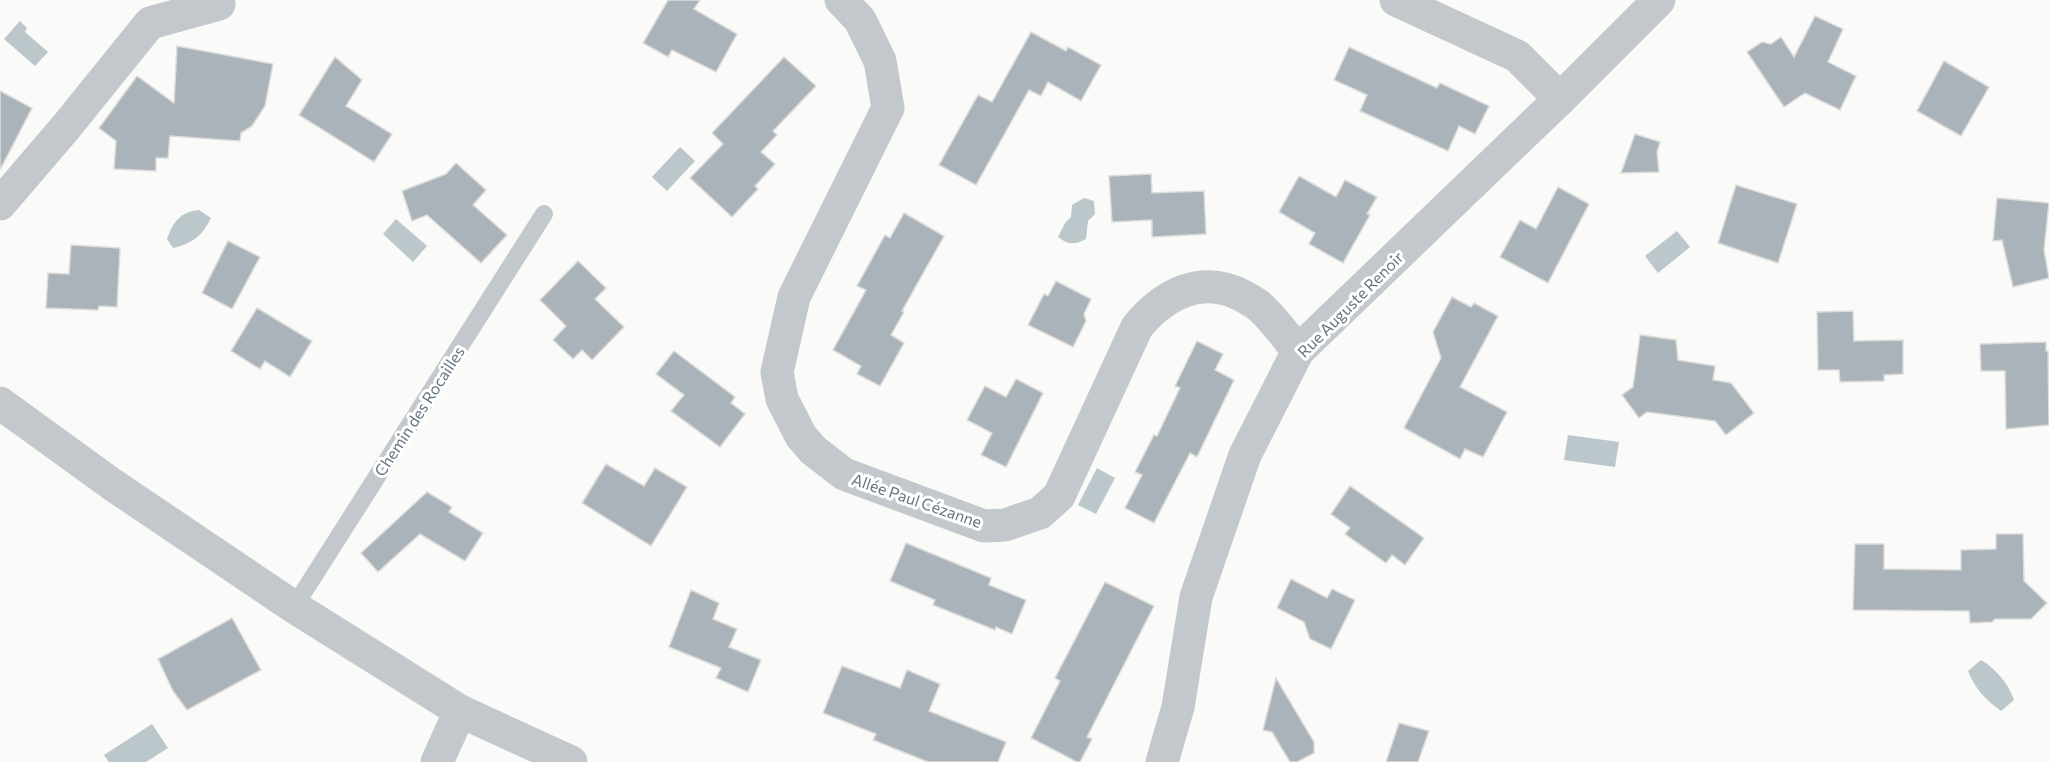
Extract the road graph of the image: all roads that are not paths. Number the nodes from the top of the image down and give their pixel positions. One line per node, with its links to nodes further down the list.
1 (841, 0): 8 (street, Allée Paul Cézanne)
2 (1396, 0): 5 (street)
3 (1659, 0): 5 (street, Rue Auguste Renoir)
4 (219, 4): 6 (street)
5 (1560, 99): 8 (street, Rue Auguste Renoir)
6 (0, 204)
7 (544, 214): 10 (lane, Chemin des Rocailles)
8 (1298, 351): 14 (street, Rue Auguste Renoir)
9 (0, 403): 10 (street)
10 (294, 607): 11 (street)
11 (460, 711): 12 (street); 13 (street)
12 (437, 762)
13 (571, 762)
14 (1162, 762)

